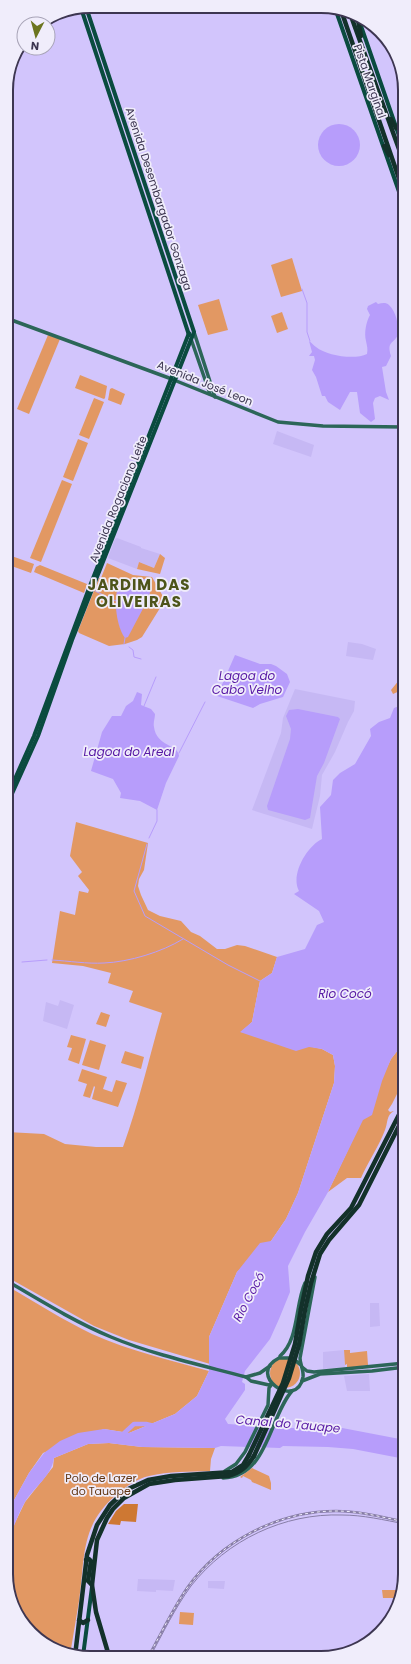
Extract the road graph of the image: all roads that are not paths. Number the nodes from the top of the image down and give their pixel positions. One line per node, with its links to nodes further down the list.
1 (83, 13): 19 (main road, Avenida Desembargador Gonzaga)
2 (88, 13): 18 (main road, Avenida Desembargador Gonzaga)
3 (337, 15): 13 (main road, Pista Marginal)
4 (343, 17): 14 (highway)
5 (354, 20): 8 (highway)
6 (358, 22): 8 (highway)
7 (359, 23): 10 (main road, Pista Marginal)
8 (364, 50): 9 (highway)
9 (386, 108): 10 (highway); 12 (highway)
10 (396, 128): 11 (main road, Pista Marginal)
11 (398, 134)
12 (398, 145)
13 (384, 146): 14 (highway); 16 (main road, Pista Marginal)
14 (395, 166): 15 (highway)
15 (398, 175)
16 (398, 188)
17 (13, 321): 21 (main road, Avenida José Leon)
18 (194, 332): 20 (main road, Avenida Rogaciano Leite); 23 (main road, Avenida Desembargador Gonzaga)
19 (189, 333): 20 (main road, Avenida Desembargador Gonzaga); 21 (main road, Avenida Rogaciano Leite)
20 (191, 339): 21 (main road, Avenida Rogaciano Leite); 22 (main road, Avenida Desembargador Gonzaga)
21 (173, 379): 22 (main road, Avenida José Leon); 25 (main road, Avenida Rogaciano Leite)
22 (210, 394): 23 (main road, Avenida José Leon)
23 (216, 397): 24 (main road, Avenida José Leon)
24 (398, 427)
25 (90, 590): 26 (main road, Avenida Rogaciano Leite); 27 (main road, Avenida Rogaciano Leite)
26 (13, 782)
27 (13, 791)
28 (398, 1117): 31 (highway)
29 (398, 1128): 30 (highway)
30 (315, 1270): 33 (highway); 37 (main road)
31 (308, 1276): 33 (highway); 34 (main road)
32 (13, 1284): 39 (main road)
33 (303, 1309): 45 (highway, bridge)
34 (276, 1360): 36 (main road); 37 (main road)
35 (398, 1364): 37 (main road)
36 (270, 1366): 39 (main road); 42 (main road)
37 (301, 1366): 40 (main road)
38 (398, 1367): 40 (main road)
39 (246, 1377): 41 (main road)
40 (301, 1381): 43 (main road)
41 (260, 1383): 42 (main road); 44 (main road)
42 (271, 1384): 43 (main road); 44 (main road)
43 (293, 1390): 46 (main road)
44 (270, 1395): 45 (main road)
45 (249, 1454): 46 (main road); 46 (highway)
46 (212, 1476): 47 (highway); 48 (highway)
47 (86, 1560): 48 (highway); 49 (highway)
48 (92, 1585): 50 (main road); 53 (highway)
49 (79, 1620): 50 (highway); 51 (highway)
50 (88, 1620): 52 (main road)
51 (76, 1650)
52 (84, 1650)
53 (108, 1651)

